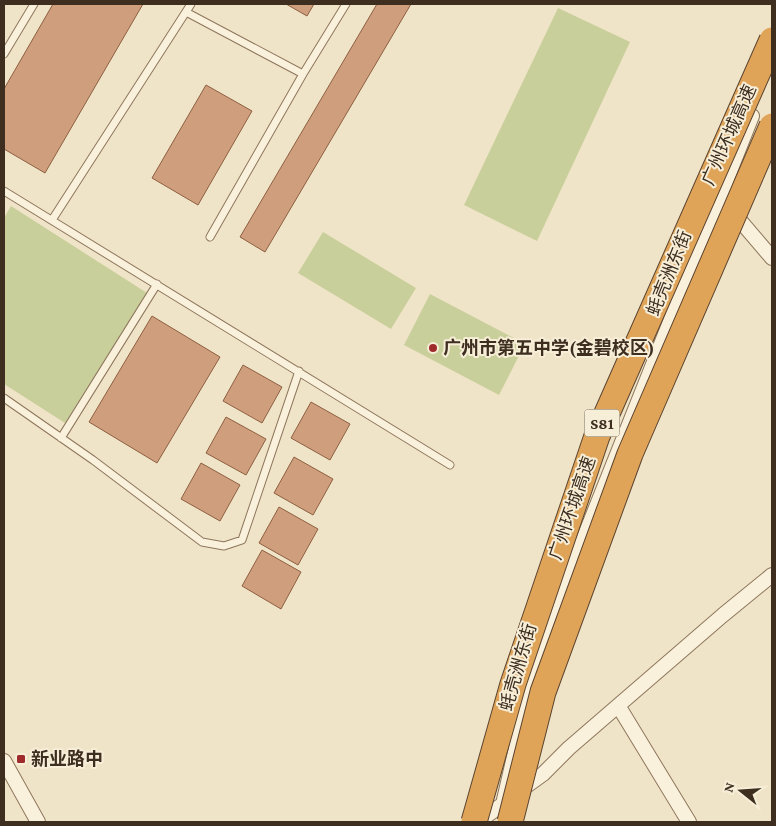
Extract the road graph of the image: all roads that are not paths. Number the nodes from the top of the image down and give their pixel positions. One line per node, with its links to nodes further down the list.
1 (34, 4): 6 (lane)
2 (191, 4): 4 (lane)
3 (346, 4): 8 (lane)
4 (186, 12): 8 (lane); 12 (lane)
5 (772, 40): 25 (highway, 广州环城高速 / S81, bridge)
6 (4, 54)
7 (772, 69): 11 (street, 蚝壳洲东街)
8 (303, 74): 13 (lane)
9 (772, 126): 23 (highway, 广州环城高速 / S81, bridge)
10 (5, 195): 12 (lane)
11 (720, 196): 14 (street); 23 (street, 蚝壳洲东街)
12 (52, 220): 15 (lane)
13 (210, 237)
14 (772, 258)
15 (157, 284): 16 (lane); 18 (lane)
16 (299, 371): 18 (lane); 19 (lane)
17 (4, 398): 18 (lane)
18 (61, 438)
19 (450, 464)
20 (772, 575): 21 (street)
21 (619, 707): 23 (street); 26 (street)
22 (4, 761): 24 (street)
23 (507, 813): 25 (street)
24 (38, 822)
25 (476, 822)
26 (689, 822)

